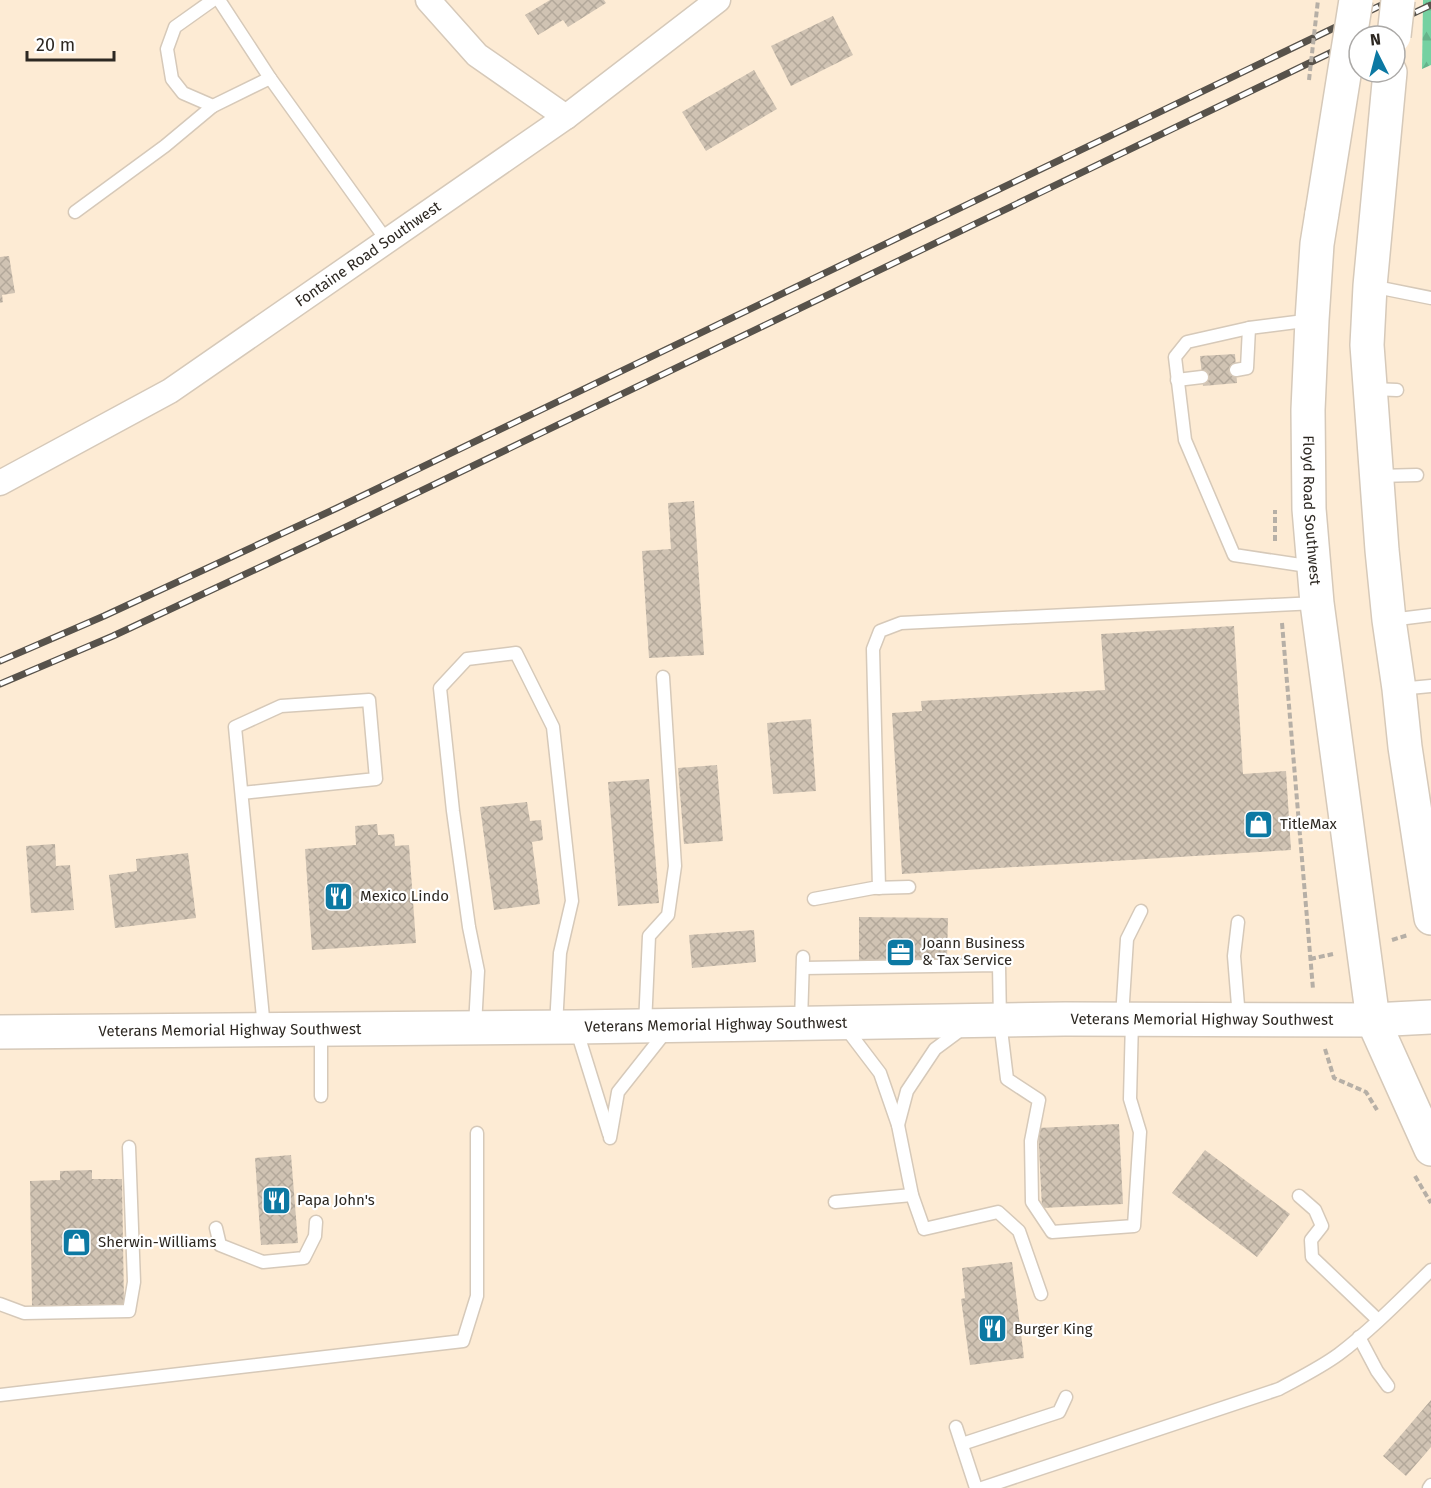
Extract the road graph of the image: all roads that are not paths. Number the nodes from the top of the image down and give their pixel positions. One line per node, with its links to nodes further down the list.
1 (213, 0): 10 (lane)
2 (219, 0): 8 (lane)
3 (428, 0): 11 (street)
4 (718, 0): 11 (street, Fontaine Road Southwest)
5 (1356, 0): 16 (main road, Floyd Road Southwest, bridge)
6 (1398, 0): 7 (main road, bridge)
7 (1395, 24)
8 (270, 78): 10 (lane); 13 (lane)
9 (1389, 84): 14 (main road)
10 (213, 106): 12 (lane)
11 (566, 117): 13 (street, Fontaine Road Southwest)
12 (75, 212)
13 (387, 241): 23 (street, Fontaine Road Southwest)
14 (1370, 286): 15 (lane); 22 (main road)
15 (1431, 298)
16 (1312, 321): 17 (lane); 24 (main road, Floyd Road Southwest)
17 (1249, 328): 18 (lane); 20 (lane)
18 (1236, 370)
19 (1202, 376): 20 (lane)
20 (1177, 380): 24 (lane)
21 (1417, 475): 22 (lane)
22 (1377, 476): 27 (main road)
23 (0, 483)
24 (1315, 567): 25 (main road, Floyd Road Southwest)
25 (1317, 603): 32 (lane); 40 (main road, Floyd Road Southwest)
26 (1431, 615): 27 (lane)
27 (1389, 620): 29 (main road)
28 (663, 677): 44 (lane)
29 (1415, 687): 35 (main road)
30 (242, 793): 30 (lane); 48 (lane)
31 (909, 887): 32 (lane)
32 (879, 888): 33 (lane)
33 (814, 899)
34 (1141, 911): 38 (lane)
35 (1431, 918)
36 (1238, 922): 39 (lane)
37 (1431, 1017): 40 (main road, Veterans Memorial Highway Southwest)
38 (1127, 1019): 39 (main road, Veterans Memorial Highway Southwest); 41 (main road, Veterans Memorial Highway Southwest); 41 (lane)
39 (1239, 1019): 40 (main road, Veterans Memorial Highway Southwest)
40 (1373, 1020): 54 (main road, Floyd Road Southwest)
41 (986, 1021): 42 (main road, Veterans Memorial Highway Southwest); 43 (lane); 51 (lane)
42 (842, 1023): 43 (main road, Veterans Memorial Highway Southwest); 51 (lane)
43 (801, 1024): 44 (main road, Veterans Memorial Highway Southwest)
44 (658, 1026): 45 (main road, Veterans Memorial Highway Southwest); 45 (lane)
45 (566, 1027): 46 (main road, Veterans Memorial Highway Southwest); 46 (lane)
46 (475, 1028): 47 (main road, Veterans Memorial Highway Southwest)
47 (321, 1029): 48 (main road, Veterans Memorial Highway Southwest); 50 (lane)
48 (264, 1030): 49 (main road, Veterans Memorial Highway Southwest)
49 (0, 1032)
50 (321, 1096)
51 (898, 1125): 55 (lane)
52 (477, 1133): 66 (lane)
53 (129, 1147): 62 (lane)
54 (1431, 1149)
55 (912, 1195): 57 (lane); 61 (lane)
56 (1299, 1196): 63 (lane)
57 (835, 1202)
58 (316, 1222): 59 (lane)
59 (216, 1228)
60 (1431, 1270): 63 (lane)
61 (1041, 1294)
62 (0, 1304)
63 (1378, 1320): 64 (lane)
64 (1359, 1337): 65 (lane); 71 (lane)
65 (1388, 1386)
66 (0, 1395)
67 (1066, 1397): 69 (lane)
68 (956, 1427): 69 (lane)
69 (962, 1444): 70 (lane)
70 (976, 1488)
71 (982, 1488)

